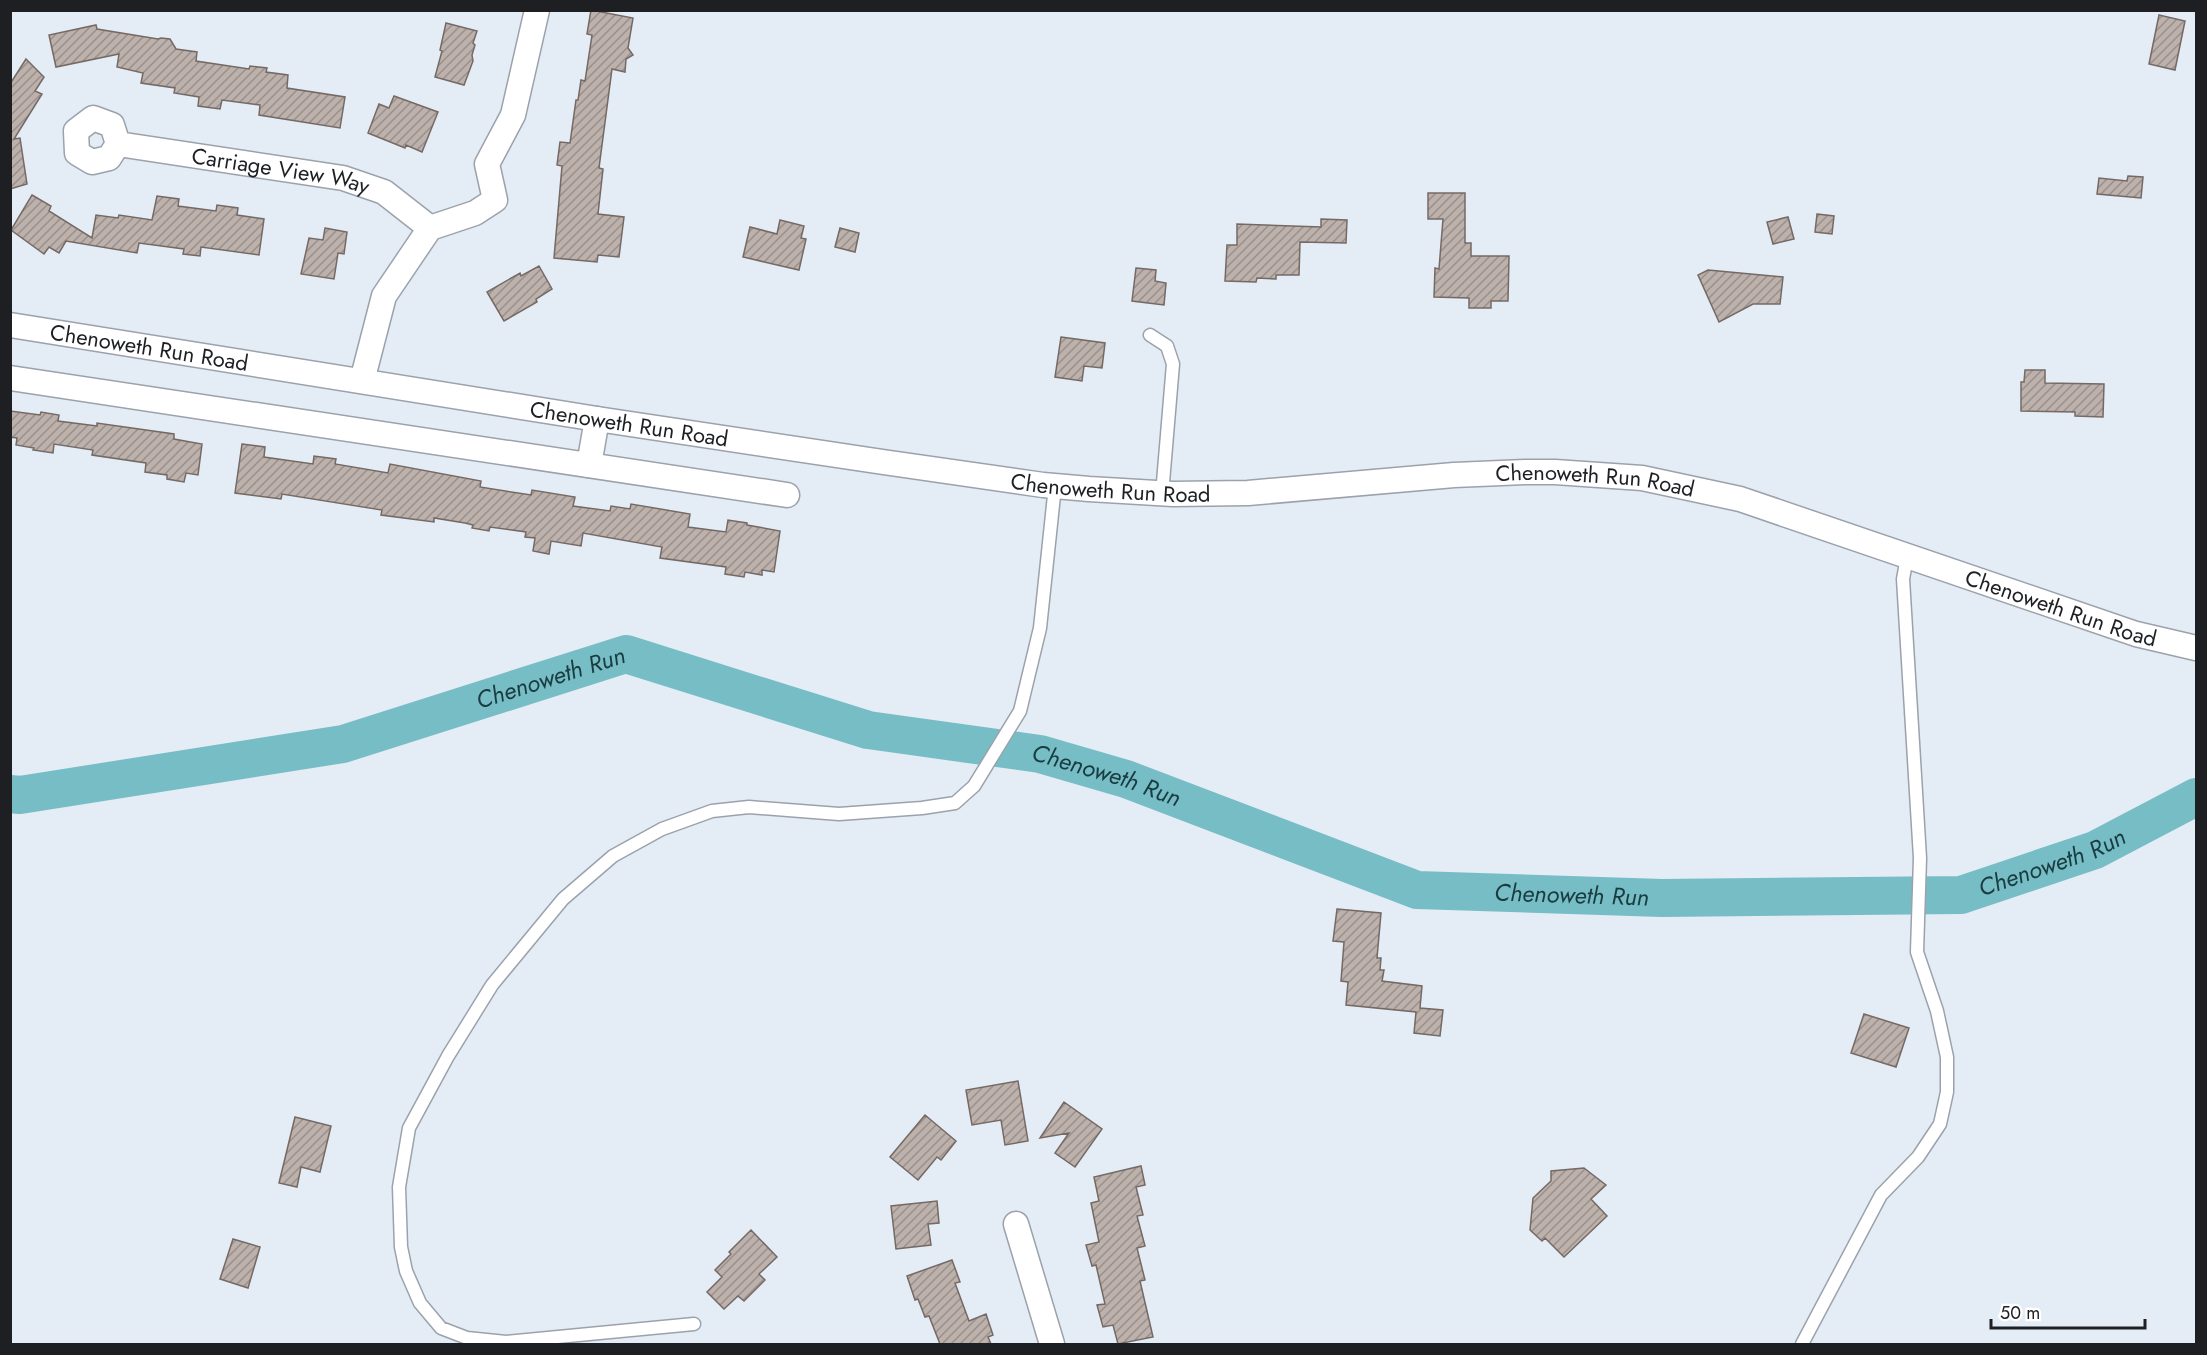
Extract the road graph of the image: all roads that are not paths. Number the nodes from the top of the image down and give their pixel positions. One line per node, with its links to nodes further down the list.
1 (537, 10): 3 (street)
2 (118, 144): 3 (street, Carriage View Way)
3 (430, 228): 7 (street)
4 (10, 325): 7 (street, Chenoweth Run Road)
5 (1150, 334): 11 (lane)
6 (10, 378): 9 (street)
7 (362, 381): 8 (street, Chenoweth Run Road)
8 (597, 419): 9 (street); 10 (street, Chenoweth Run Road)
9 (589, 465): 12 (street)
10 (1055, 486): 11 (street, Chenoweth Run Road); 16 (lane)
11 (1162, 494): 13 (street, Chenoweth Run Road)
12 (787, 495)
13 (1906, 556): 14 (street, Chenoweth Run Road); 18 (lane)
14 (2196, 648)
15 (1016, 1224): 17 (street)
16 (693, 1324)
17 (1052, 1344)
18 (1802, 1344)

